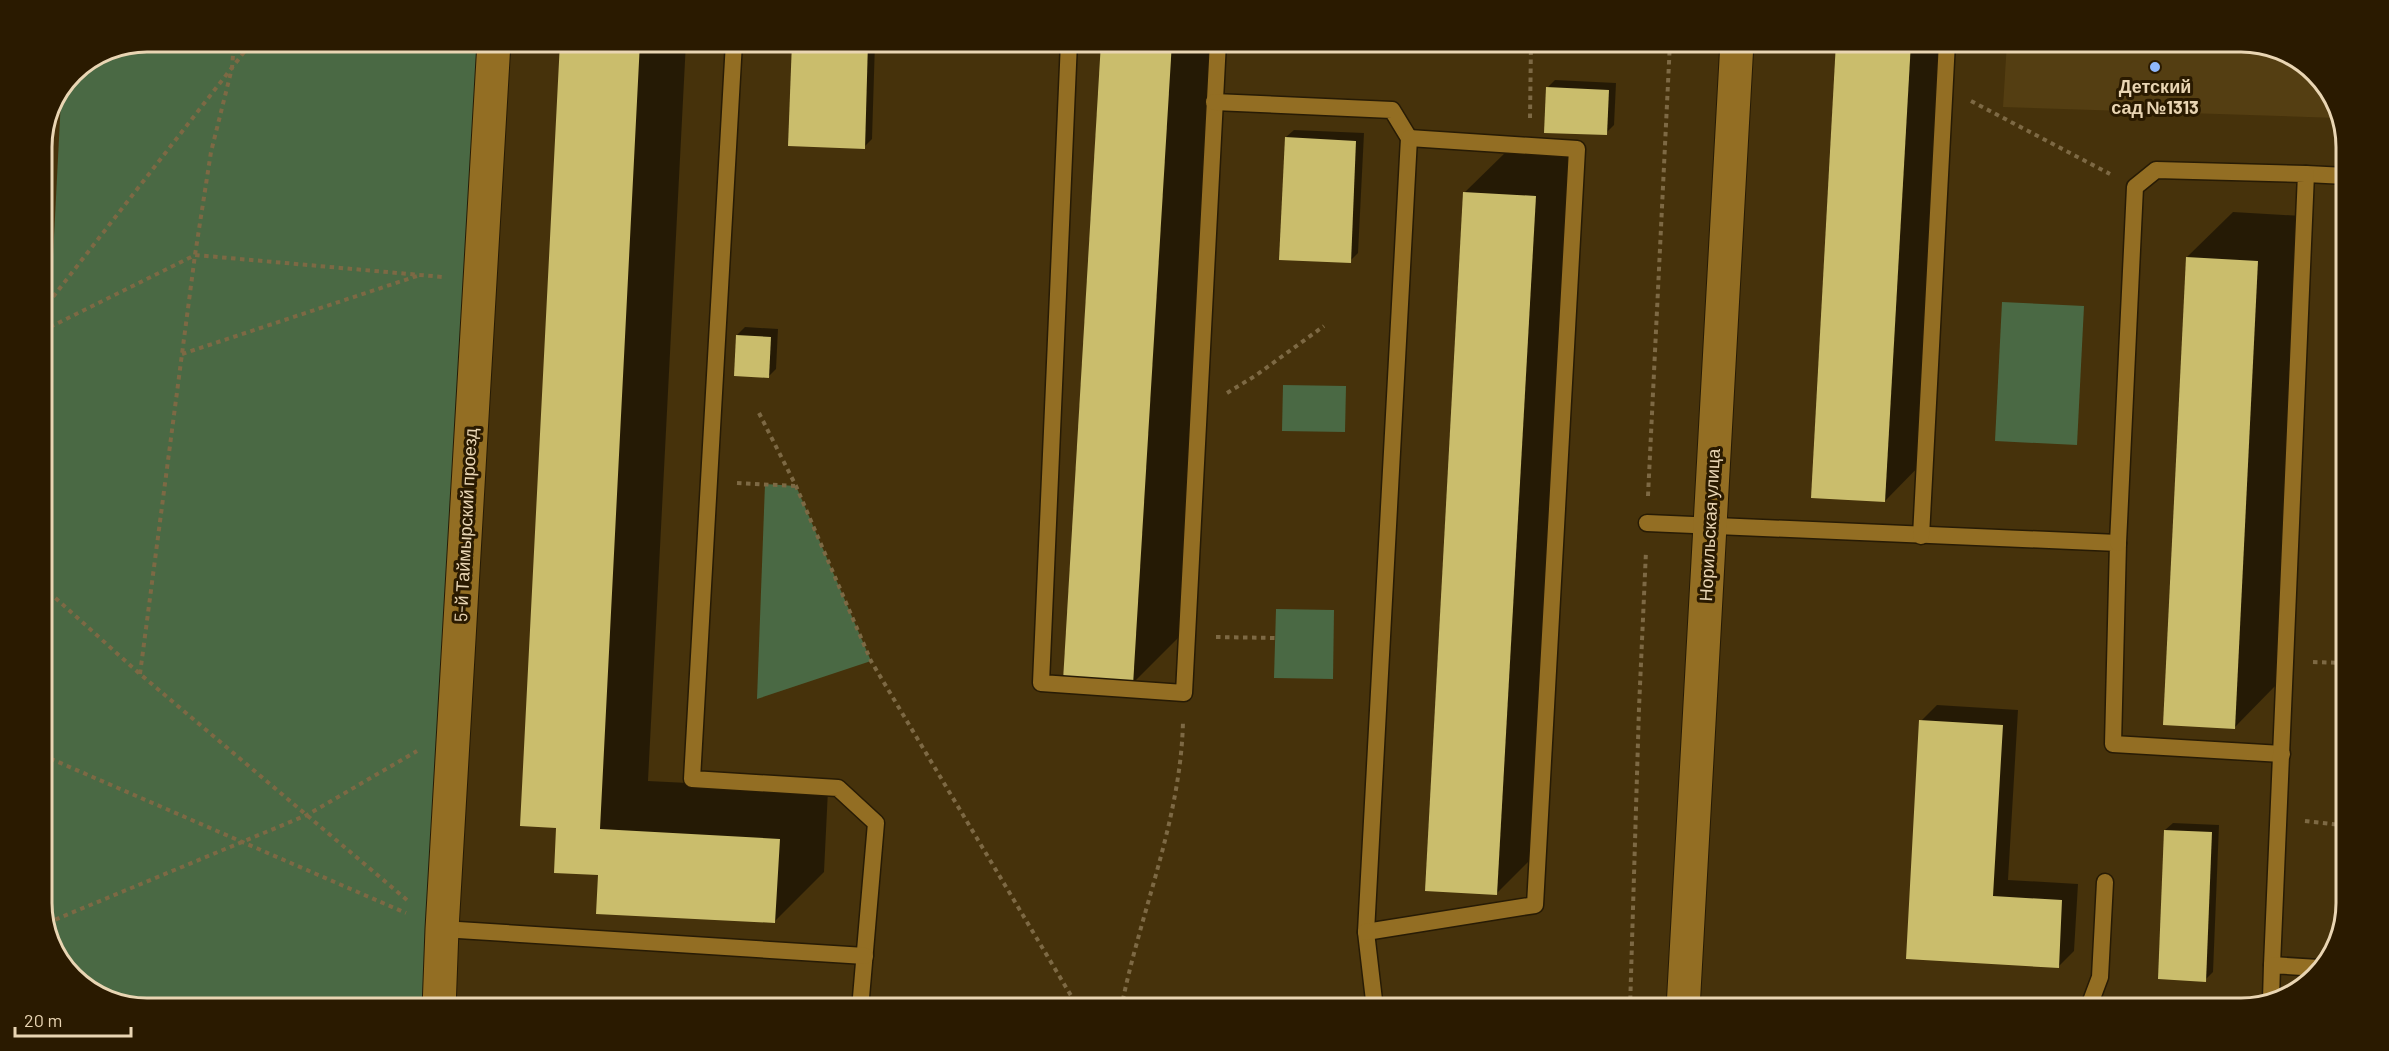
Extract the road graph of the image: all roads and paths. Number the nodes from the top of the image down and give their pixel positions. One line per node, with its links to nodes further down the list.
1 (233, 52): 10 (path)
2 (244, 52): 10 (path)
3 (493, 52): 20 (street, 5-й Таймырский проезд)
4 (733, 52): 27 (lane)
5 (1068, 52): 37 (lane)
6 (1217, 52): 12 (lane)
7 (1531, 52): 14 (path)
8 (1736, 52): 30 (street, Норильская улица)
9 (1947, 52): 11 (lane)
10 (232, 68): 18 (path); 21 (path)
11 (1945, 87): 17 (path); 31 (lane)
12 (1214, 102): 13 (lane); 25 (lane)
13 (1409, 138): 14 (lane); 48 (lane)
14 (1530, 146): 48 (lane)
15 (2306, 174): 16 (lane); 17 (lane); 39 (lane)
16 (2336, 176)
17 (2135, 187): 32 (lane)
18 (195, 255): 19 (path); 22 (path); 24 (path)
19 (421, 275): 20 (path); 24 (path)
20 (480, 280): 38 (street, 5-й Таймырский проезд)
21 (53, 297)
22 (53, 326)
23 (1324, 326): 25 (path)
24 (182, 354): 36 (path)
25 (1198, 411): 34 (lane)
26 (759, 412): 28 (path)
27 (709, 481): 28 (path); 49 (lane)
28 (796, 486): 55 (path)
29 (1647, 523): 30 (lane)
30 (1710, 526): 31 (lane); 58 (street, Норильская улица)
31 (1920, 536): 32 (lane)
32 (2118, 543): 39 (lane)
33 (53, 596): 36 (path)
34 (1187, 636): 35 (path); 37 (lane)
35 (1275, 638)
36 (140, 674): 41 (path)
37 (1184, 693): 56 (path)
38 (454, 730): 41 (path); 47 (street, 5-й Таймырский проезд)
39 (2282, 754): 42 (lane)
40 (53, 760): 44 (path)
41 (306, 815): 44 (path); 47 (path)
42 (2279, 818): 43 (path); 50 (lane)
43 (2336, 825)
44 (240, 841): 46 (path); 47 (path)
45 (2105, 882): 59 (lane)
46 (54, 920)
47 (442, 929): 49 (lane); 53 (street, 5-й Таймырский проезд)
48 (1366, 932): 57 (lane)
49 (865, 956): 54 (lane)
50 (2272, 965): 51 (lane); 52 (lane)
51 (2311, 968)
52 (2271, 993)
53 (440, 998)
54 (861, 998)
55 (1072, 998)
56 (1124, 998)
57 (1375, 998)
58 (1684, 998)
59 (2092, 998)

